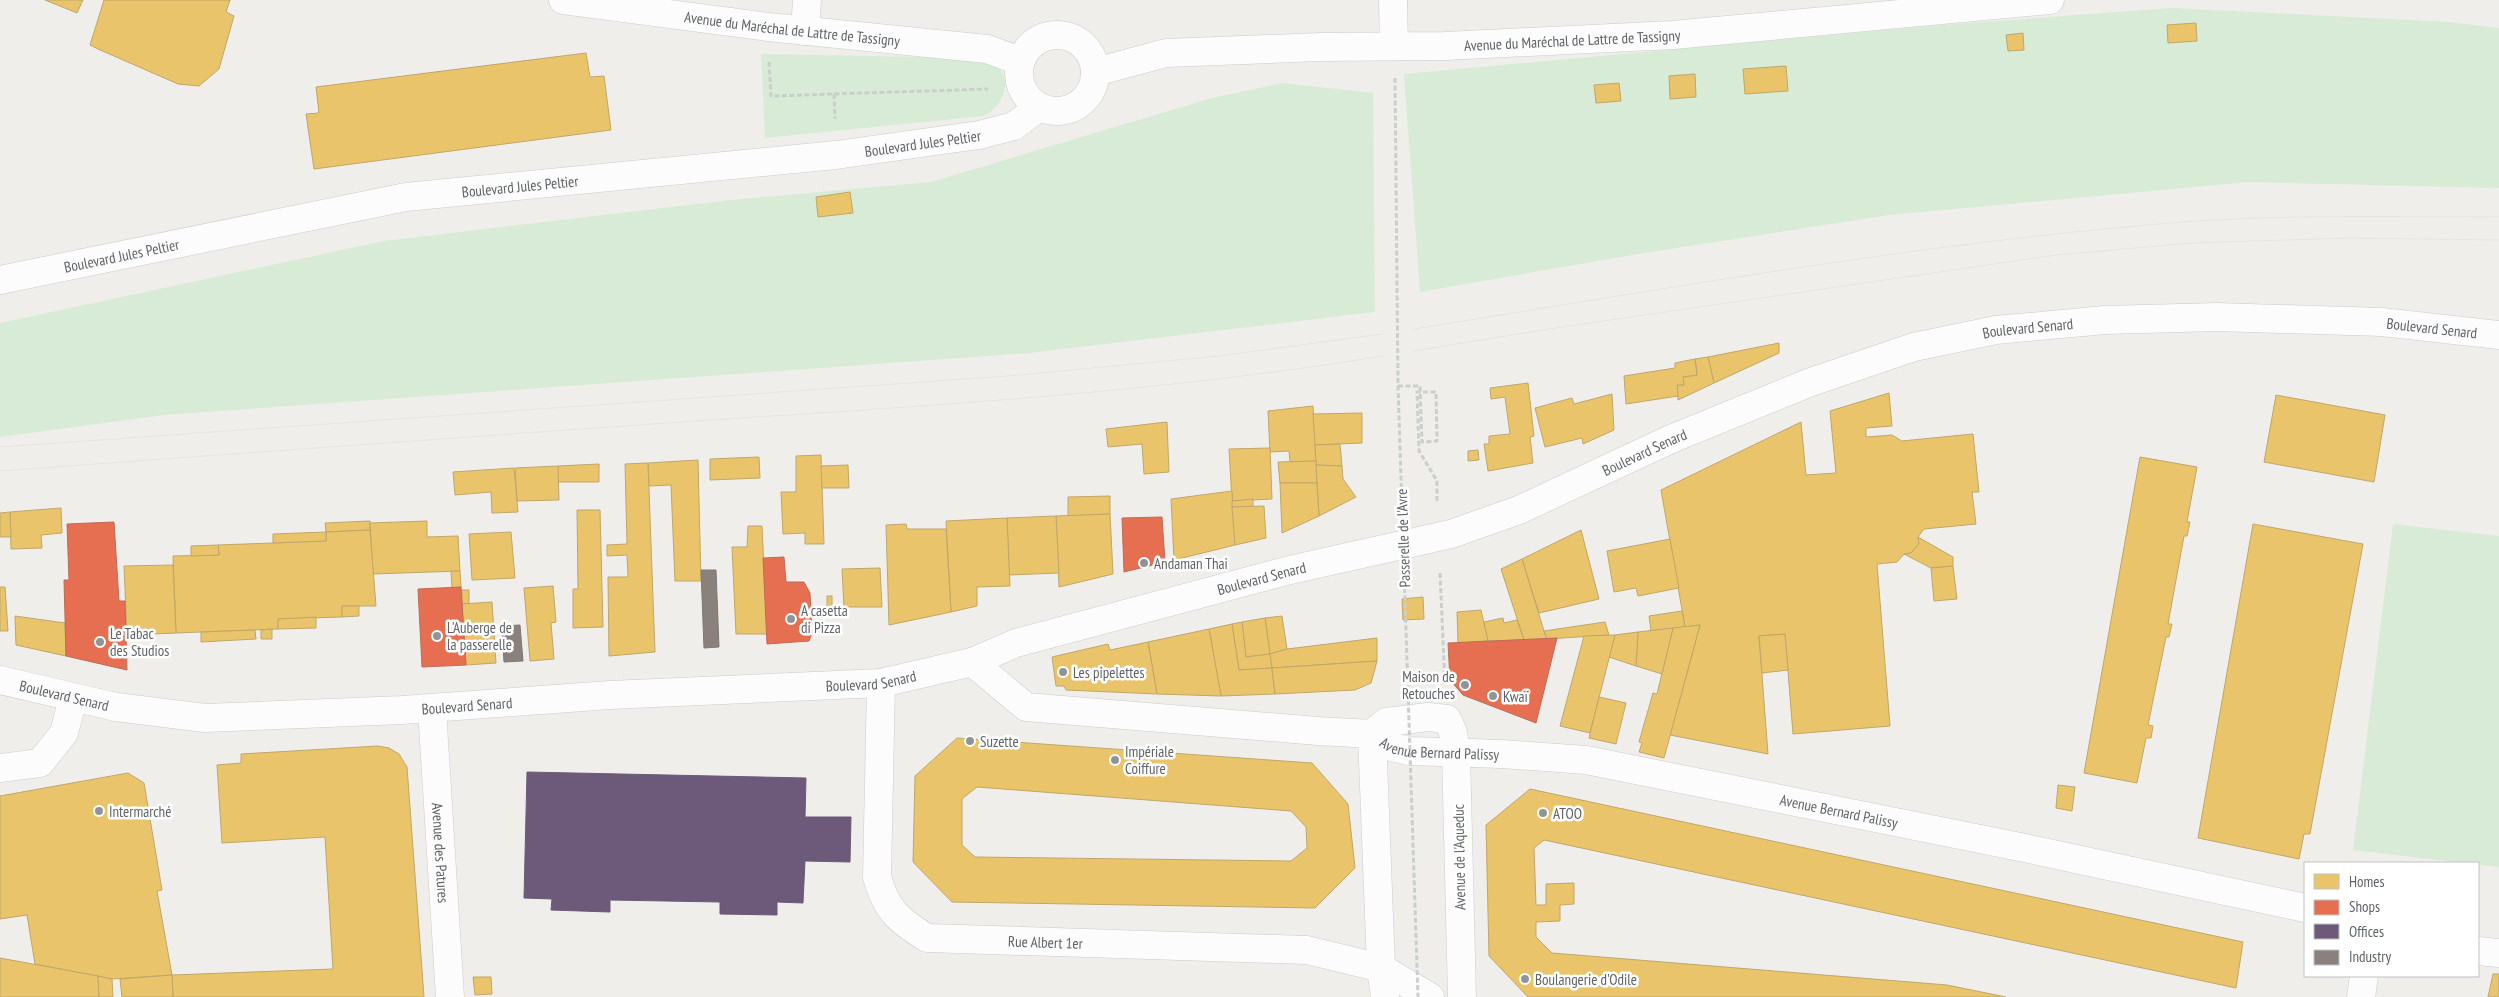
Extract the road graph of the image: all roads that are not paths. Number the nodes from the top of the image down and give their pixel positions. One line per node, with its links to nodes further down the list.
1 (563, 0): 5 (street, Avenue du Maréchal de Lattre de Tassigny)
2 (807, 0): 5 (street)
3 (1393, 0): 6 (street)
4 (2050, 0): 6 (street, Avenue du Maréchal de Lattre de Tassigny)
5 (805, 31): 7 (street, Avenue du Maréchal de Lattre de Tassigny)
6 (1394, 46): 8 (street, Avenue du Maréchal de Lattre de Tassigny)
7 (1020, 61): 8 (street); 9 (street)
8 (1095, 72): 9 (street)
9 (1039, 107): 10 (street, Boulevard Jules Peltier)
10 (0, 280)
11 (2499, 334): 12 (street, Boulevard Senard)
12 (972, 662): 14 (street, Boulevard Senard); 18 (street, Avenue Bernard Palissy)
13 (0, 680): 15 (street, Boulevard Senard)
14 (881, 683): 16 (street, Boulevard Senard); 24 (street, Rue Albert 1er)
15 (73, 698): 16 (street, Boulevard Senard); 20 (street)
16 (432, 708): 26 (street, Avenue des Patures)
17 (1447, 719): 18 (street, Avenue Bernard Palissy); 19 (street, Avenue de l'Aqueduc)
18 (1372, 734): 19 (street, Avenue Bernard Palissy); 24 (street)
19 (1456, 753): 21 (street, Avenue Bernard Palissy); 29 (street, Avenue de l'Aqueduc)
20 (0, 768)
21 (2304, 908)
22 (2479, 951): 23 (street)
23 (2499, 953)
24 (1381, 968): 27 (street); 28 (street, Rue Albert 1er)
25 (2364, 977): 30 (street)
26 (450, 997)
27 (1385, 997)
28 (1430, 997)
29 (1462, 997)
30 (2361, 997)

